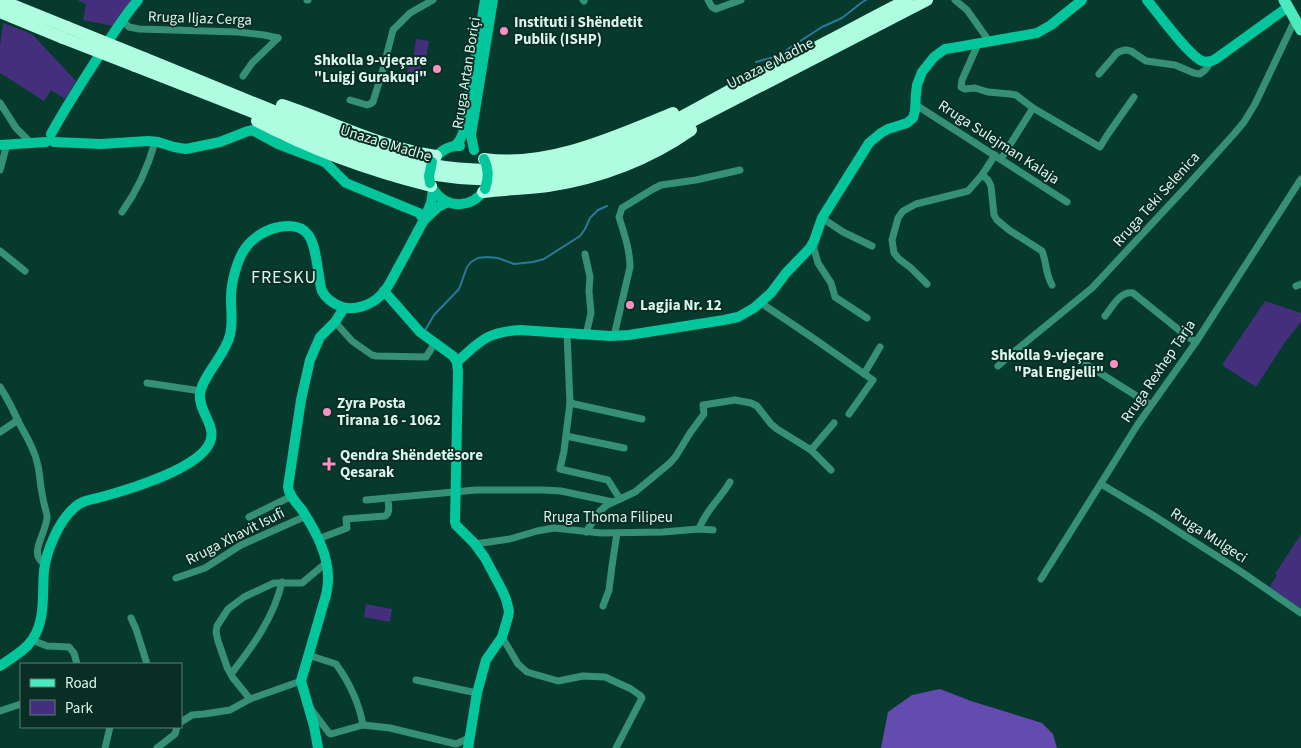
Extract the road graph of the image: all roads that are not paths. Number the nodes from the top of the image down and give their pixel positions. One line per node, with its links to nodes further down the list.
1 (0, 0): 20 (highway, Unaza e Madhe)
2 (138, 0): 18 (street)
3 (433, 0): 32 (street)
4 (485, 0): 40 (street, Rruga Artan Boriçi)
5 (493, 0): 41 (street, Rruga Artan Boriçi)
6 (708, 0): 7 (street)
7 (741, 0)
8 (898, 0): 17 (highway)
9 (908, 0): 17 (highway, Unaza e Madhe)
10 (927, 0): 17 (highway, Unaza e Madhe)
11 (936, 0): 17 (highway)
12 (955, 0): 21 (street)
13 (1082, 0): 21 (street)
14 (1147, 0): 24 (street)
15 (1286, 3): 19 (main road); 24 (street)
16 (0, 12): 20 (highway, Unaza e Madhe)
17 (883, 18): 29 (highway, Unaza e Madhe)
18 (122, 20): 23 (street); 27 (street, Rruga Iljaz Cerga)
19 (1298, 25): 77 (street, Rruga Teki Selenica)
20 (65, 32): 23 (highway, Unaza e Madhe, bridge); 25 (highway, Unaza e Madhe, bridge)
21 (989, 41): 22 (street)
22 (978, 44): 34 (street); 35 (street)
23 (101, 52): 25 (highway, Unaza e Madhe, bridge); 36 (street)
24 (1212, 61): 26 (street)
25 (140, 62): 28 (highway); 30 (highway, Unaza e Madhe)
26 (1099, 74)
27 (243, 76)
28 (196, 79): 29 (highway, Unaza e Madhe); 42 (highway)
29 (741, 90): 30 (highway, Unaza e Madhe); 44 (highway); 50 (highway)
30 (209, 95): 49 (highway)
31 (1134, 97): 35 (street)
32 (350, 100)
33 (0, 103): 38 (street)
34 (916, 105): 43 (street, Rruga Sulejman Kalaja); 54 (street)
35 (1033, 108): 43 (street)
36 (50, 139): 37 (street); 38 (street)
37 (155, 142): 53 (street); 55 (street)
38 (31, 144): 39 (street)
39 (4, 145): 45 (street)
40 (455, 146): 41 (street, Rruga Artan Boriçi); 42 (street, Rruga Artan Boriçi)
41 (474, 150): 44 (street, Rruga Artan Boriçi)
42 (436, 156): 49 (street, bridge)
43 (998, 157): 47 (street); 52 (street, Rruga Sulejman Kalaja)
44 (484, 159): 50 (street, bridge)
45 (0, 170)
46 (740, 170): 71 (street)
47 (982, 175): 61 (street); 62 (street)
48 (1301, 179): 73 (street, Rruga Rexhep Tarja)
49 (432, 186): 51 (street); 55 (street)
50 (484, 190): 51 (street)
51 (448, 202): 55 (street)
52 (1068, 202)
53 (122, 212)
54 (822, 218): 56 (street); 57 (street)
55 (422, 223): 63 (street)
56 (814, 241): 64 (street); 67 (street)
57 (872, 246)
58 (0, 251): 60 (street)
59 (586, 254): 70 (street)
60 (25, 271)
61 (927, 284)
62 (1052, 285)
63 (384, 291): 65 (street); 72 (street)
64 (761, 303): 71 (street); 78 (street)
65 (344, 308): 68 (street); 81 (street)
66 (1105, 316): 73 (street)
67 (867, 318)
68 (335, 322): 72 (street); 96 (street)
69 (567, 333): 70 (street); 75 (street); 82 (street)
70 (586, 335): 71 (street)
71 (614, 336)
72 (427, 337): 75 (street)
73 (1196, 342): 83 (street, Rruga Rexhep Tarja)
74 (880, 347): 78 (street)
75 (457, 362): 95 (street)
76 (1084, 363): 83 (street)
77 (998, 366)
78 (864, 374): 84 (street)
79 (147, 383): 81 (street)
80 (0, 387): 86 (street)
81 (201, 391): 109 (street)
82 (570, 404): 85 (street); 89 (street)
83 (1151, 405): 94 (street, Rruga Rexhep Tarja)
84 (849, 414)
85 (642, 419)
86 (18, 420): 88 (street); 109 (street)
87 (834, 423): 91 (street)
88 (0, 432)
89 (566, 436): 90 (street); 99 (street)
90 (624, 448)
91 (811, 450): 92 (street); 99 (street)
92 (831, 470)
93 (730, 482): 102 (street)
94 (1101, 484): 111 (street, Rruga Rexhep Tarja); 114 (street, Rruga Mulgeci)
95 (455, 491): 97 (street); 99 (street); 107 (street)
96 (292, 496): 100 (street); 101 (street)
97 (388, 498): 98 (street); 106 (street)
98 (366, 500)
99 (616, 500): 104 (street)
100 (306, 516): 106 (street); 110 (street, Rruga Xhavit Isufi)
101 (249, 517)
102 (699, 529): 103 (street, Rruga Thoma Filipeu); 105 (street, Rruga Thoma Filipeu)
103 (713, 530)
104 (586, 532): 105 (street, Rruga Thoma Filipeu); 107 (street, Rruga Thoma Filipeu)
105 (617, 534): 113 (street)
106 (318, 539): 108 (street)
107 (475, 544): 116 (street)
108 (326, 563): 112 (street); 118 (street)
109 (45, 564): 117 (street)
110 (176, 578)
111 (1041, 579)
112 (282, 582): 122 (street); 122 (street)
113 (603, 606)
114 (1301, 612)
115 (131, 618): 120 (street)
116 (502, 637): 125 (street); 139 (street)
117 (32, 640): 119 (street); 121 (street)
118 (308, 655): 124 (street); 131 (street)
119 (77, 663)
120 (147, 663)
121 (0, 666)
122 (231, 674): 126 (street)
123 (416, 680): 125 (street)
124 (301, 681): 126 (street); 128 (street)
125 (477, 693): 134 (street)
126 (250, 699): 130 (street)
127 (20, 705): 129 (street)
128 (308, 705): 131 (street); 136 (street)
129 (0, 711)
130 (182, 721)
131 (363, 725): 135 (street)
132 (110, 728): 137 (street)
133 (177, 728): 138 (street)
134 (469, 743): 135 (street)
135 (448, 746)
136 (316, 747)
137 (105, 748)
138 (156, 748)
139 (616, 748)

